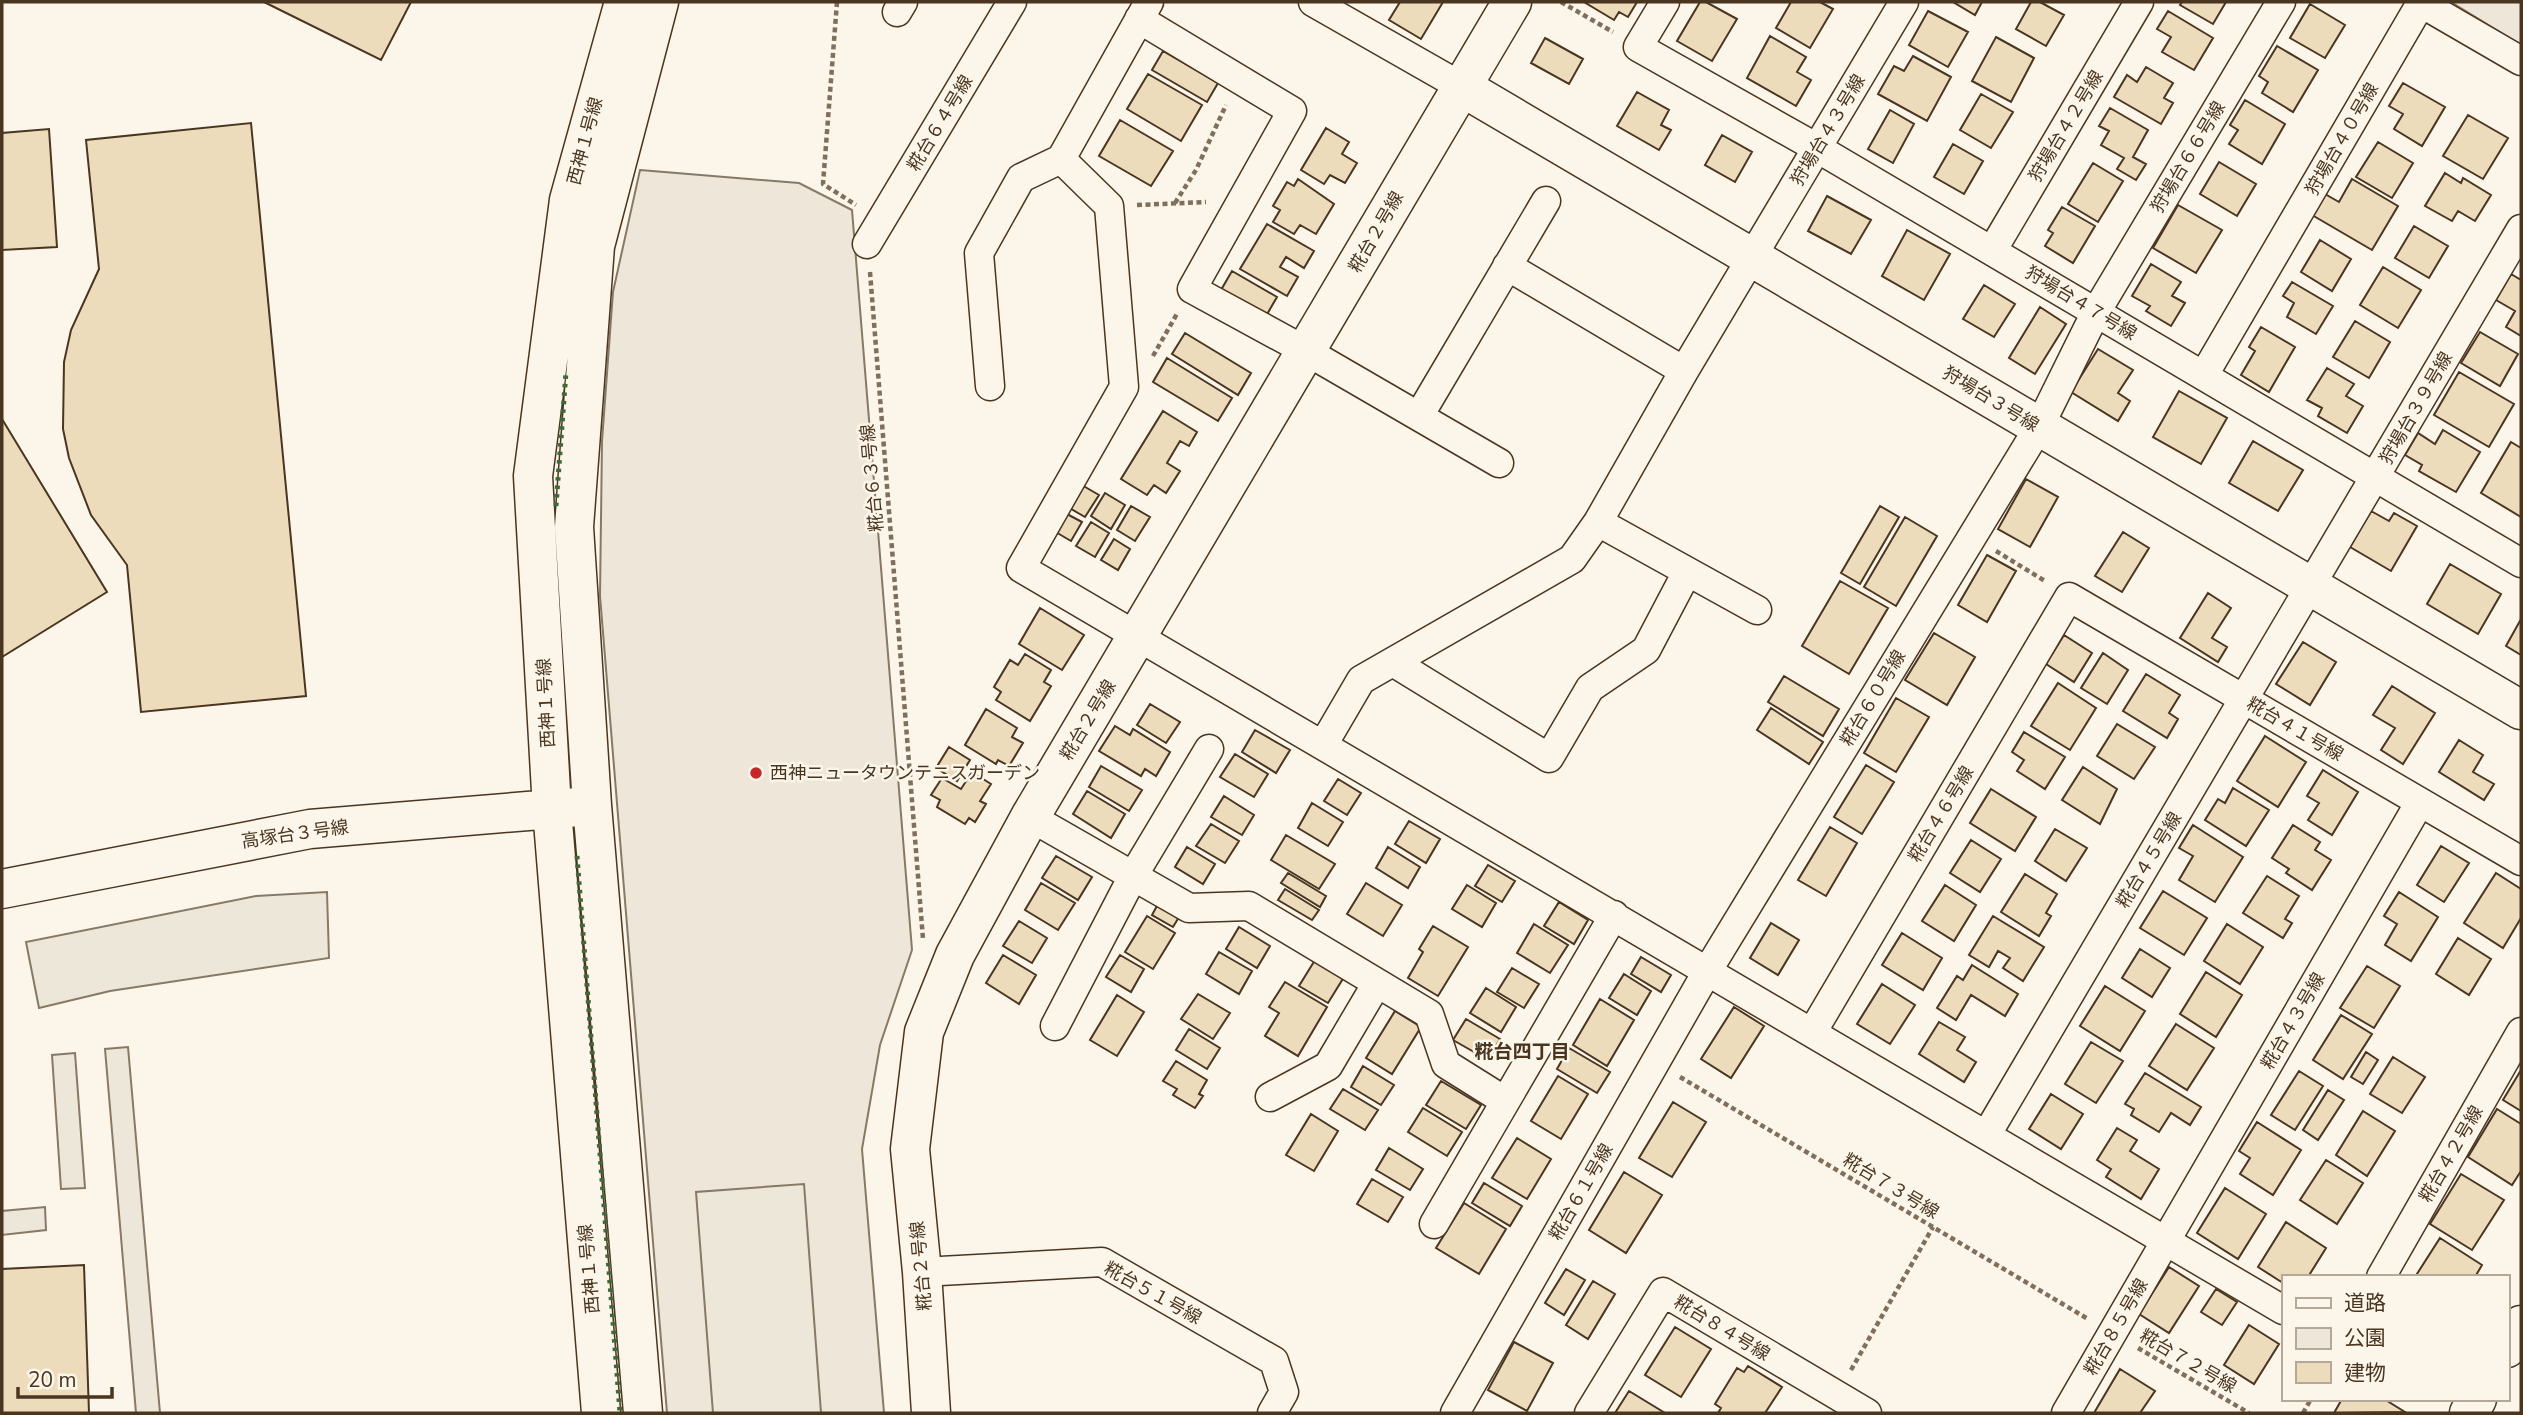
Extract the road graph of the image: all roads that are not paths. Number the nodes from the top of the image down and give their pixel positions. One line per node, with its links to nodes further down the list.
1 (624, 2): 45 (street, 西神１号線)
2 (659, 2): 44 (street, 西神１号線)
3 (1012, 2): 18 (street, 糀台６４号線)
4 (1313, 2): 11 (street)
5 (1512, 2): 13 (street, 糀台２号線)
6 (1665, 2): 14 (street, 狩場台４７号線)
7 (1904, 2): 14 (street, 狩場台４３号線)
8 (2139, 2): 19 (street, 狩場台４２号線)
9 (2281, 2): 22 (street, 狩場台６６号線)
10 (1144, 10): 15 (street); 23 (street)
11 (1352, 11): 13 (street)
12 (2521, 61): 25 (street, 狩場台４０号線)
13 (1462, 87): 20 (street, 狩場台３号線); 23 (street, 糀台２号線)
14 (1817, 148): 19 (street, 狩場台４７号線); 20 (street, 狩場台４３号線)
15 (1061, 159): 26 (street); 37 (street)
16 (1546, 201): 21 (street)
17 (2521, 229): 30 (street, 狩場台３９号線)
18 (867, 244)
19 (1992, 251): 22 (street, 狩場台４７号線)
20 (1753, 258): 24 (street, 狩場台４３号線); 28 (street, 狩場台３号線)
21 (1507, 266): 24 (street); 27 (street)
22 (2096, 312): 25 (street, 狩場台４７号線); 28 (street, 狩場台６６号線)
23 (1306, 351): 27 (street); 37 (street, 糀台２号線)
24 (1684, 371): 31 (street, 狩場台４３号線)
25 (2204, 375): 30 (street, 狩場台４７号線)
26 (990, 386)
27 (1419, 416): 29 (street)
28 (2039, 427): 34 (street, 狩場台３号線); 51 (street, 糀台６０号線)
29 (1499, 463)
30 (2376, 477): 32 (street, 狩場台４７号線); 34 (street, 狩場台３９号線)
31 (1598, 522): 33 (street); 38 (street, 狩場台４３号線)
32 (2521, 563)
33 (1687, 572): 36 (street); 38 (street)
34 (2311, 586): 39 (street, 糀台４５号線); 40 (street, 狩場台３号線)
35 (2069, 597): 39 (street, 糀台４１号線); 54 (street, 糀台４６号線)
36 (1757, 610)
37 (1138, 636): 41 (street); 46 (street, 糀台２号線)
38 (1393, 662): 41 (street, 狩場台４３号線)
39 (2245, 699): 43 (street, 糀台４１号線); 58 (street, 糀台４５号線)
40 (2521, 709)
41 (1323, 745): 50 (street)
42 (1209, 750): 48 (street)
43 (2420, 802): 47 (street, 糀台４１号線); 60 (street, 糀台４３号線)
44 (592, 806): 45 (street, 高塚台３号線); 67 (street, 西神１号線)
45 (552, 808): 49 (street, 高塚台３号線); 66 (street, 西神１号線)
46 (1030, 817): 48 (street); 61 (street, 糀台２号線)
47 (2521, 861)
48 (1133, 876): 52 (street); 53 (street)
49 (2, 889)
50 (1614, 915): 51 (street); 57 (street)
51 (1708, 970): 54 (street); 70 (street, 糀台６１号線)
52 (1377, 983): 56 (street); 57 (street)
53 (1055, 1026)
54 (1813, 1031): 58 (street)
55 (2521, 1032): 62 (street, 糀台４２号線)
56 (1270, 1097)
57 (1505, 1101): 59 (street)
58 (1987, 1134): 60 (street)
59 (1433, 1224)
60 (2166, 1240): 63 (street); 73 (street, 糀台８５号線)
61 (922, 1272): 68 (street, 糀台２号線); 69 (street, 糀台５１号線)
62 (2382, 1275)
63 (2282, 1309)
64 (2521, 1325): 65 (street)
65 (2509, 1345)
66 (601, 1413)
67 (643, 1413)
68 (931, 1413)
69 (1272, 1413)
70 (1455, 1413)
71 (1589, 1413): 72 (street, 糀台８４号線)
72 (1867, 1413)
73 (2066, 1413)

